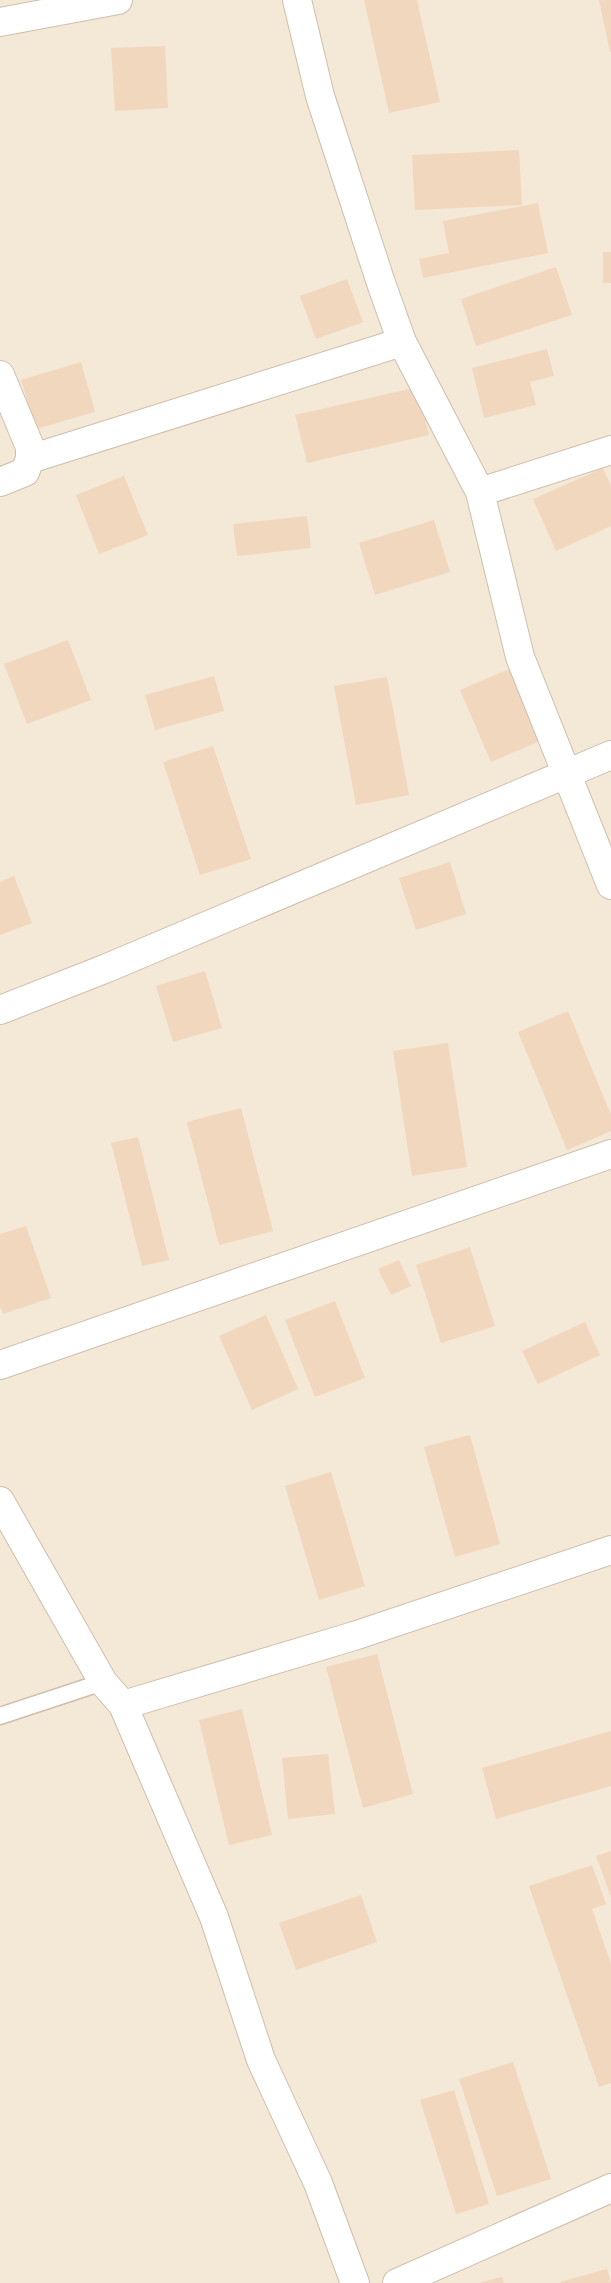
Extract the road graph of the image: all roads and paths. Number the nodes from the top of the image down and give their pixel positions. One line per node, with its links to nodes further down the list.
1 (118, 0): 3 (street)
2 (297, 0): 4 (street)
3 (0, 22)
4 (402, 342): 7 (street); 9 (street)
5 (0, 375): 7 (street)
6 (611, 450): 9 (street)
7 (30, 459): 8 (street)
8 (0, 482)
9 (480, 492): 11 (street)
10 (611, 755): 11 (street)
11 (567, 774): 12 (street); 13 (street)
12 (611, 885)
13 (0, 1010)
14 (611, 1154): 15 (street)
15 (0, 1365)
16 (0, 1501): 18 (street)
17 (611, 1550): 19 (street)
18 (104, 1682): 19 (street); 20 (lane)
19 (123, 1705): 22 (street)
20 (0, 1716)
21 (611, 2188): 23 (street)
22 (355, 2283)
23 (397, 2283)

